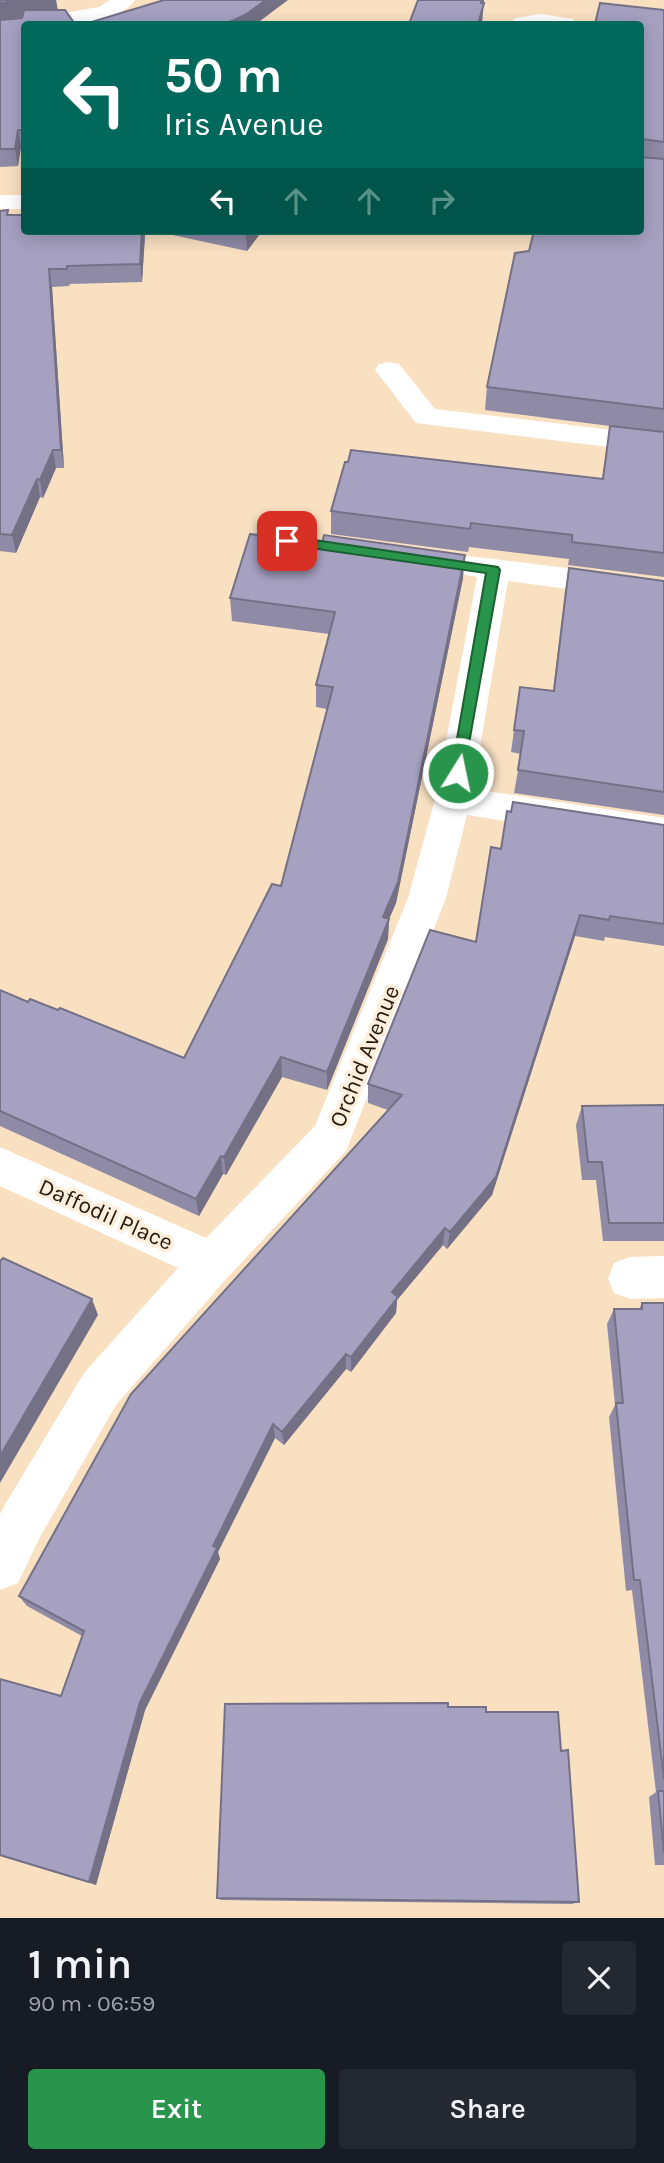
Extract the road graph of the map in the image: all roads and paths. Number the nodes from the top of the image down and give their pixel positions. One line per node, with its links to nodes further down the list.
1 (125, 0): 2 (street)
2 (54, 21)
3 (525, 21): 4 (street)
4 (553, 21)
5 (0, 202): 6 (street)
6 (21, 202)
7 (389, 370): 8 (street)
8 (664, 445)
9 (439, 562): 10 (street)
10 (494, 570): 11 (street); 12 (street, Orchid Avenue)
11 (664, 591)
12 (453, 799): 13 (street); 15 (street, Orchid Avenue)
13 (664, 832)
14 (0, 1166): 15 (street, Daffodil Place)
15 (212, 1262): 16 (street, Orchid Avenue)
16 (0, 1565)

